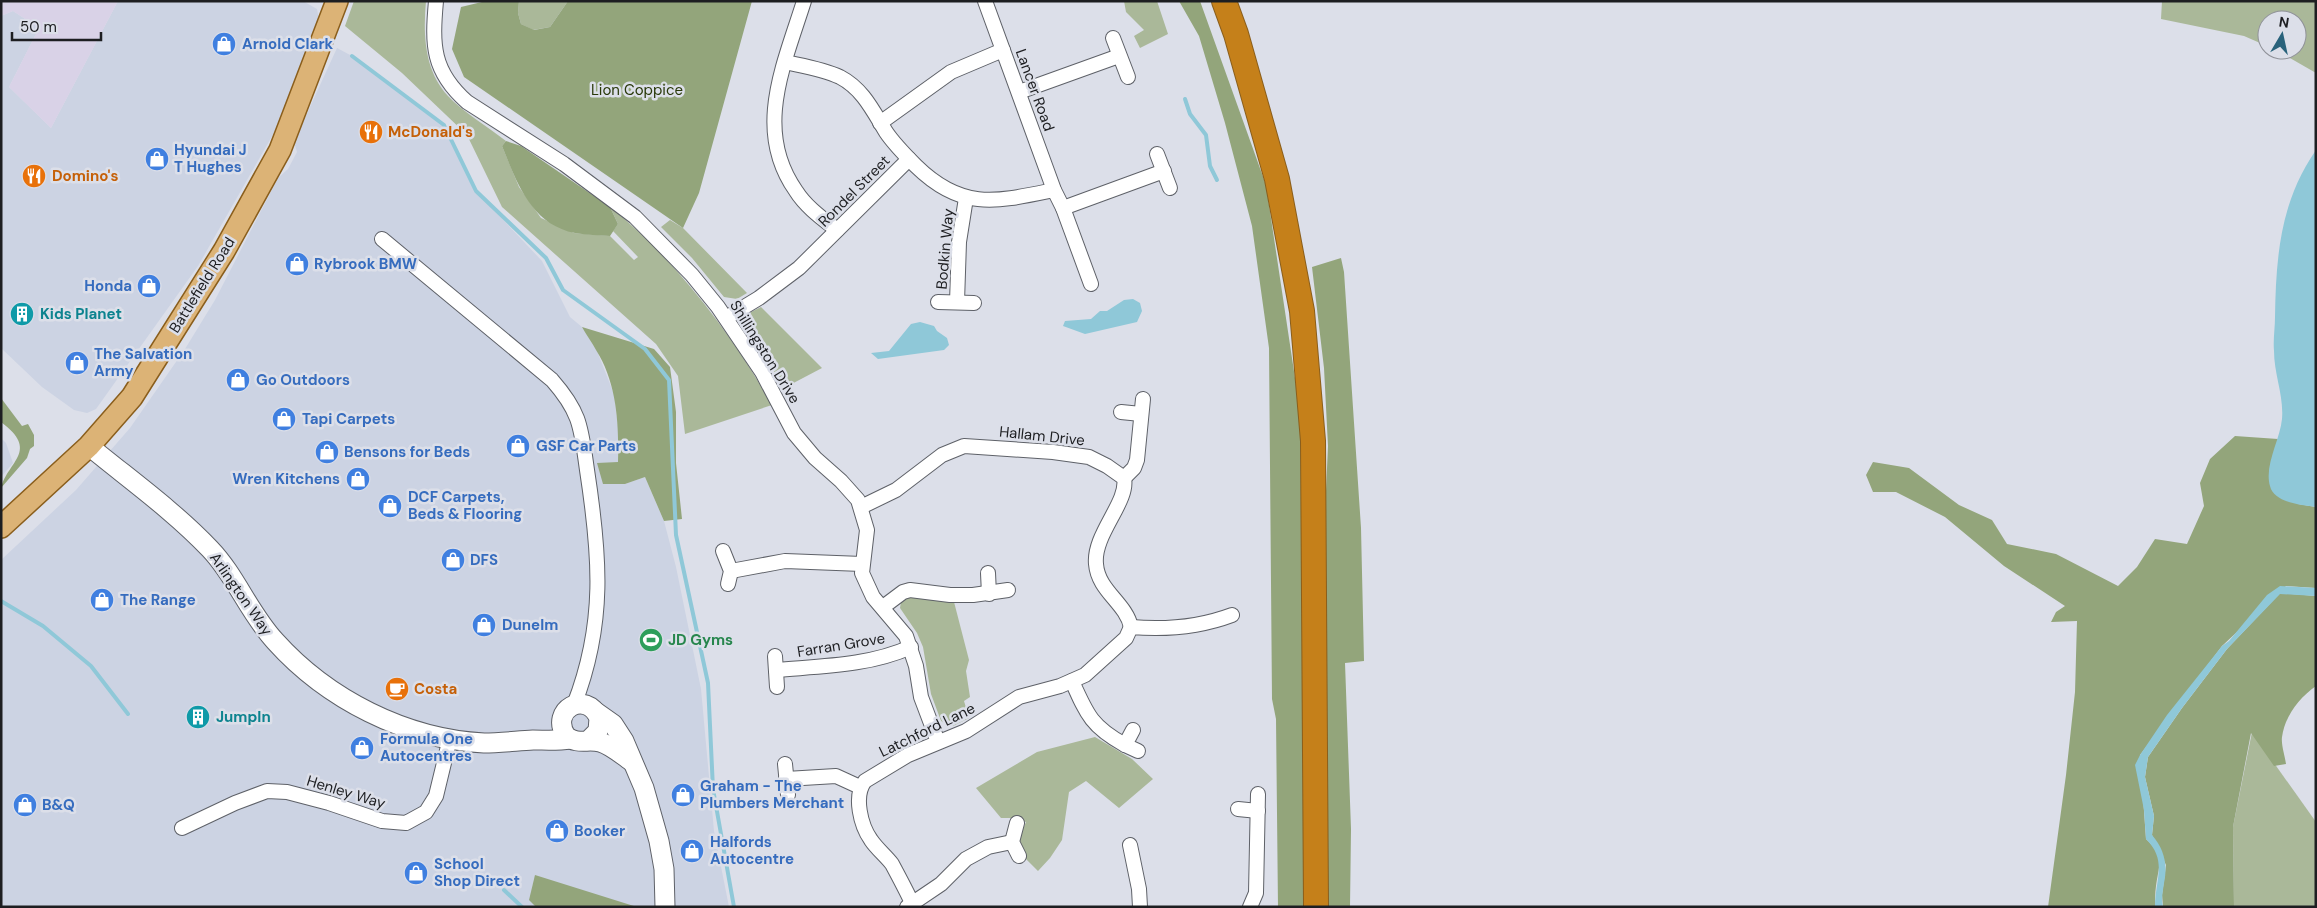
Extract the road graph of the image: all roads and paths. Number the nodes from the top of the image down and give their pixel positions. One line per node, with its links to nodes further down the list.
1 (337, 1): 30 (main road, Battlefield Road)
2 (436, 1): 26 (street, Shillingston Drive)
3 (804, 1): 9 (street)
4 (985, 1): 7 (street, Lancer Road)
5 (1224, 1): 71 (highway)
6 (1113, 38): 8 (street)
7 (1003, 50): 11 (street, Lancer Road); 12 (street)
8 (1120, 56): 10 (street); 11 (street)
9 (785, 62): 12 (street); 20 (street)
10 (1128, 77)
11 (1018, 92): 17 (street, Lancer Road)
12 (880, 123): 14 (street)
13 (1157, 154): 15 (street)
14 (909, 159): 18 (street, Rondel Street); 20 (street, Rondel Street)
15 (1164, 172): 16 (street); 19 (street)
16 (1170, 188)
17 (1054, 190): 18 (street, Rondel Street); 19 (street)
18 (966, 198): 24 (street, Bodkin Way)
19 (1063, 208): 22 (street)
20 (838, 230): 26 (street, Rondel Street)
21 (382, 239): 47 (street, Arlington Way)
22 (1091, 284)
23 (938, 302): 24 (street)
24 (957, 302): 25 (street)
25 (974, 303)
26 (726, 318): 32 (street, Shillingston Drive)
27 (1143, 399): 29 (street)
28 (1121, 412): 29 (street)
29 (1141, 414): 31 (street)
30 (89, 446): 33 (main road, Battlefield Road); 50 (street, Arlington Way)
31 (1124, 478): 32 (street, Hallam Drive); 41 (street)
32 (861, 507): 35 (street, Shillingston Drive)
33 (1, 526)
34 (723, 552): 35 (street)
35 (862, 564): 39 (street, Shillingston Drive)
36 (988, 573): 38 (street)
37 (1008, 590): 38 (street)
38 (989, 594): 39 (street)
39 (884, 608): 42 (street, Shillingston Drive)
40 (1232, 615): 41 (street)
41 (1131, 627): 45 (street, Latchford Lane)
42 (910, 646): 44 (street, Farran Grove); 53 (street, Shillingston Drive)
43 (775, 656): 44 (street)
44 (776, 670): 46 (street)
45 (1072, 681): 49 (street); 53 (street, Latchford Lane)
46 (777, 687)
47 (587, 708): 48 (street, Arlington Way); 51 (street, Arlington Way); 54 (street)
48 (561, 721): 51 (street); 52 (street, Arlington Way)
49 (1133, 730)
50 (450, 738): 52 (street, Arlington Way); 63 (street, Henley Way)
51 (579, 740): 52 (street, Arlington Way); 54 (street, Arlington Way)
52 (522, 741)
53 (938, 742): 57 (street, Latchford Lane)
54 (631, 760): 68 (street)
55 (785, 764): 56 (street)
56 (786, 779): 57 (street); 59 (street)
57 (860, 787): 67 (street)
58 (1258, 794): 61 (street)
59 (788, 795)
60 (1238, 809): 61 (street)
61 (1258, 811): 70 (street)
62 (1017, 823): 64 (street)
63 (182, 828)
64 (1012, 842): 66 (street); 67 (street)
65 (1130, 845): 69 (street)
66 (1019, 856)
67 (909, 905)
68 (665, 907)
69 (1140, 907)
70 (1250, 907)
71 (1316, 907)

